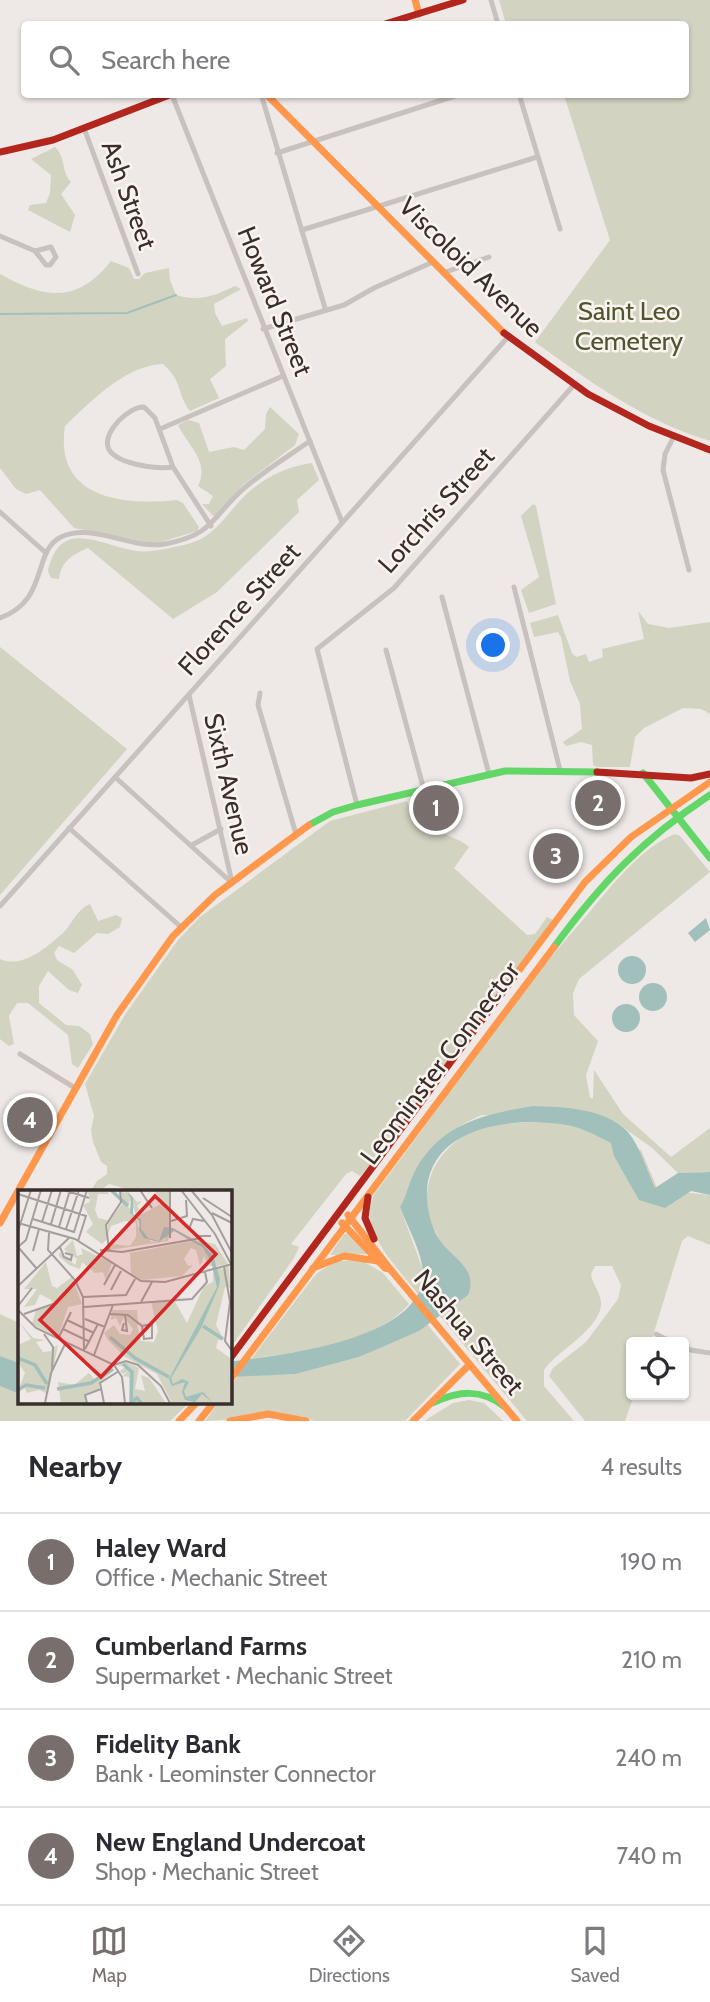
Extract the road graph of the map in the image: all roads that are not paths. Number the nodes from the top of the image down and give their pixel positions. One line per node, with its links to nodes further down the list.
1 (415, 0): 4 (main road)
2 (463, 0): 4 (main road)
3 (491, 0): 6 (street)
4 (419, 14): 5 (main road)
5 (395, 21)
6 (497, 21)
7 (164, 98): 13 (main road)
8 (173, 98): 28 (street, Howard Street)
9 (262, 98): 16 (street)
10 (270, 98): 14 (main road, Viscoloid Avenue)
11 (449, 98): 14 (street)
12 (520, 98): 17 (street)
13 (84, 128): 15 (main road); 26 (street, Ash Street)
14 (314, 142): 16 (street); 18 (main road, Viscoloid Avenue)
15 (0, 152)
16 (277, 153): 20 (street)
17 (537, 157): 18 (street); 19 (street)
18 (378, 206): 20 (street); 24 (main road, Viscoloid Avenue)
19 (560, 229)
20 (302, 230): 27 (street)
21 (0, 236): 22 (street)
22 (35, 251)
23 (489, 257): 25 (street)
24 (433, 262): 25 (main road, Viscoloid Avenue); 27 (street)
25 (443, 273): 29 (main road, Viscoloid Avenue)
26 (138, 274)
27 (325, 308): 28 (street)
28 (263, 329): 30 (street, Howard Street)
29 (508, 337): 31 (main road, Viscoloid Avenue); 38 (street, Florence Street)
30 (283, 376): 32 (street); 34 (street, Howard Street)
31 (573, 386): 33 (main road, Viscoloid Avenue); 56 (street, Lorchris Street)
32 (160, 429): 36 (street); 36 (street)
33 (674, 436): 35 (main road, Viscoloid Avenue); 41 (street)
34 (310, 440): 38 (street, Howard Street); 39 (street)
35 (710, 450)
36 (173, 467): 39 (street)
37 (0, 512): 40 (street)
38 (342, 522): 47 (street, Florence Street)
39 (211, 526): 40 (street)
40 (46, 553): 44 (street)
41 (689, 570)
42 (514, 587): 48 (street)
43 (442, 597): 50 (street)
44 (0, 618)
45 (386, 650): 54 (street)
46 (260, 693): 61 (street)
47 (188, 695): 52 (street, Florence Street); 60 (street, Sixth Avenue)
48 (560, 770): 49 (main road); 50 (main road)
49 (643, 773): 51 (main road); 57 (main road)
50 (489, 774): 54 (main road)
51 (710, 774)
52 (115, 776): 59 (street, Florence Street); 62 (street)
53 (710, 782): 57 (main road, Leominster Connector)
54 (424, 790): 56 (main road)
55 (710, 795): 58 (main road, Leominster Connector)
56 (357, 805): 61 (main road)
57 (670, 807): 58 (main road); 72 (main road, Leominster Connector)
58 (677, 816): 63 (main road); 71 (main road, Leominster Connector)
59 (69, 828): 65 (street, Florence Street); 66 (street)
60 (221, 829): 62 (street); 64 (street, Sixth Avenue)
61 (296, 834): 64 (main road)
62 (192, 845): 64 (street)
63 (710, 858)
64 (232, 883): 66 (main road)
65 (0, 906)
66 (181, 927): 68 (main road)
67 (20, 1054): 68 (street)
68 (75, 1088): 69 (main road)
69 (18, 1190)
70 (18, 1191): 75 (main road)
71 (368, 1194): 74 (main road, Leominster Connector); 78 (main road)
72 (342, 1210): 73 (main road, Leominster Connector); 74 (main road, Nashua Street)
73 (336, 1218): 76 (main road, Nashua Street); 84 (main road, Leominster Connector)
74 (350, 1218): 76 (main road, Leominster Connector); 78 (main road, Nashua Street)
75 (0, 1223)
76 (344, 1225): 77 (main road, Nashua Street); 79 (main road, Leominster Connector)
77 (378, 1261): 78 (main road, Nashua Street); 79 (main road)
78 (389, 1266): 85 (main road, Nashua Street)
79 (313, 1268): 86 (main road, Leominster Connector)
80 (656, 1334): 81 (street)
81 (662, 1337)
82 (689, 1350): 83 (street)
83 (710, 1353)
84 (231, 1357)
85 (469, 1365): 87 (main road); 90 (main road, Nashua Street)
86 (231, 1378)
87 (432, 1402): 90 (main road); 97 (main road)
88 (196, 1404): 91 (main road)
89 (212, 1404): 94 (main road)
90 (505, 1407): 98 (main road, Nashua Street)
91 (189, 1413): 92 (main road); 93 (main road)
92 (180, 1421)
93 (185, 1421)
94 (199, 1421)
95 (230, 1421): 96 (main road)
96 (306, 1421)
97 (413, 1421)
98 (517, 1421)

